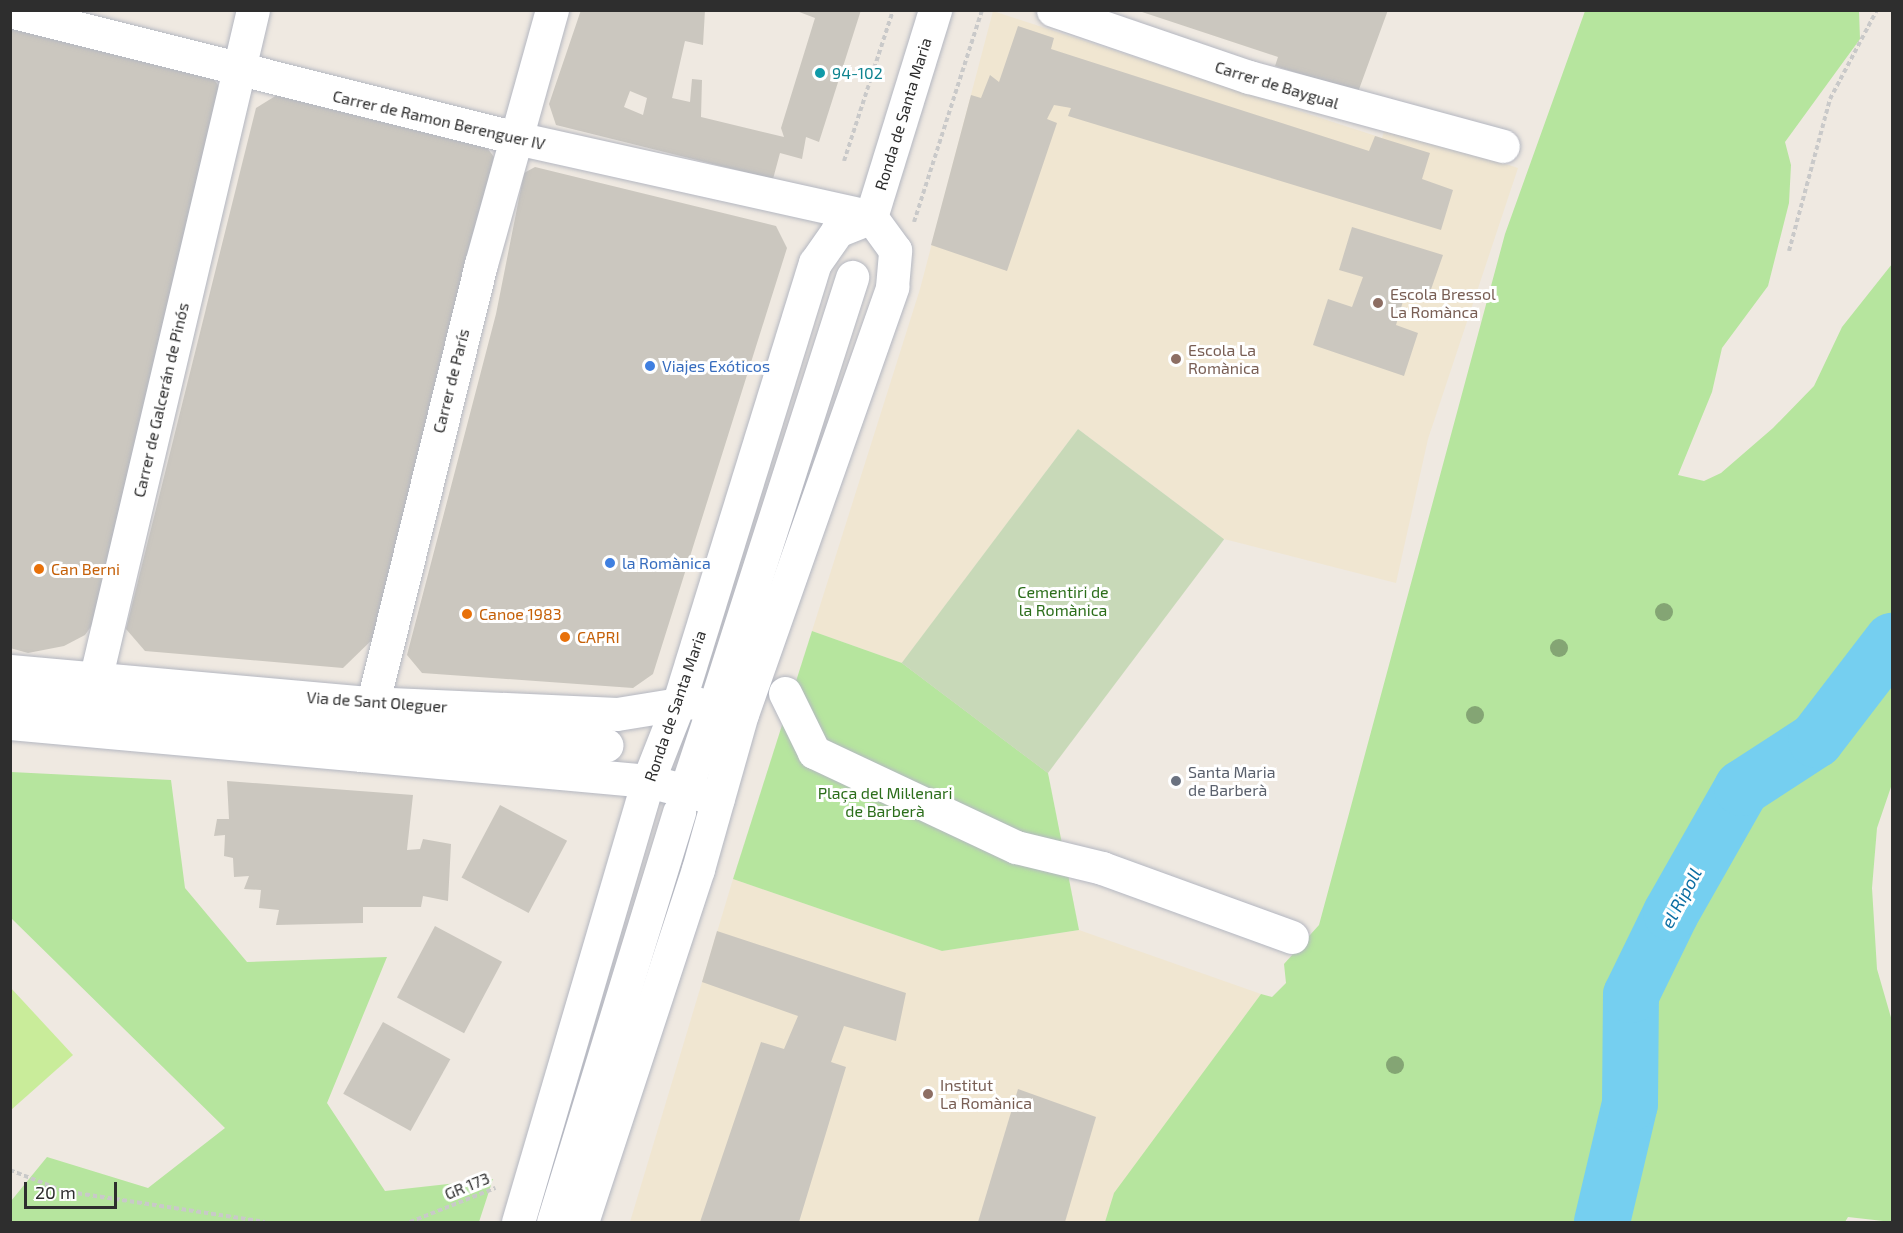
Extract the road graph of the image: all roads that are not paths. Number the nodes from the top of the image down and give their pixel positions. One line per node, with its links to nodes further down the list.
1 (253, 10): 6 (street, Carrer de Galcerán de Pinós)
2 (552, 10): 7 (street, Carrer de París)
3 (935, 10): 9 (street, Ronda de Santa Maria)
4 (1053, 10): 8 (street, Carrer de Baygual)
5 (10, 11): 6 (street, Carrer de Ramon Berenguer IV)
6 (238, 71): 7 (street, Carrer de Ramon Berenguer IV); 14 (street, Carrer de Galcerán de Pinós)
7 (516, 138): 9 (street, Carrer de Ramon Berenguer IV); 18 (street, Carrer de París)
8 (1503, 146)
9 (871, 217): 15 (street, Ronda de Santa Maria); 16 (street)
10 (855, 276): 16 (street)
11 (10, 671): 14 (street, Via de Sant Oleguer)
12 (785, 693): 22 (street)
13 (10, 698): 14 (street, Via de Sant Oleguer)
14 (93, 703): 17 (street, Via de Sant Oleguer); 18 (street, Via de Sant Oleguer); 18 (street, Via de Sant Oleguer)
15 (678, 705): 16 (street, Via de Sant Oleguer); 18 (street, Via de Sant Oleguer); 20 (street, Ronda de Santa Maria)
16 (723, 709): 21 (street); 24 (street)
17 (10, 723)
18 (364, 729): 19 (street, Via de Sant Oleguer); 20 (street, Via de Sant Oleguer)
19 (606, 745)
20 (648, 781): 21 (street, Via de Sant Oleguer); 23 (street, Ronda de Santa Maria)
21 (718, 799): 25 (street)
22 (1292, 937)
23 (518, 1222)
24 (553, 1222)
25 (582, 1222)

